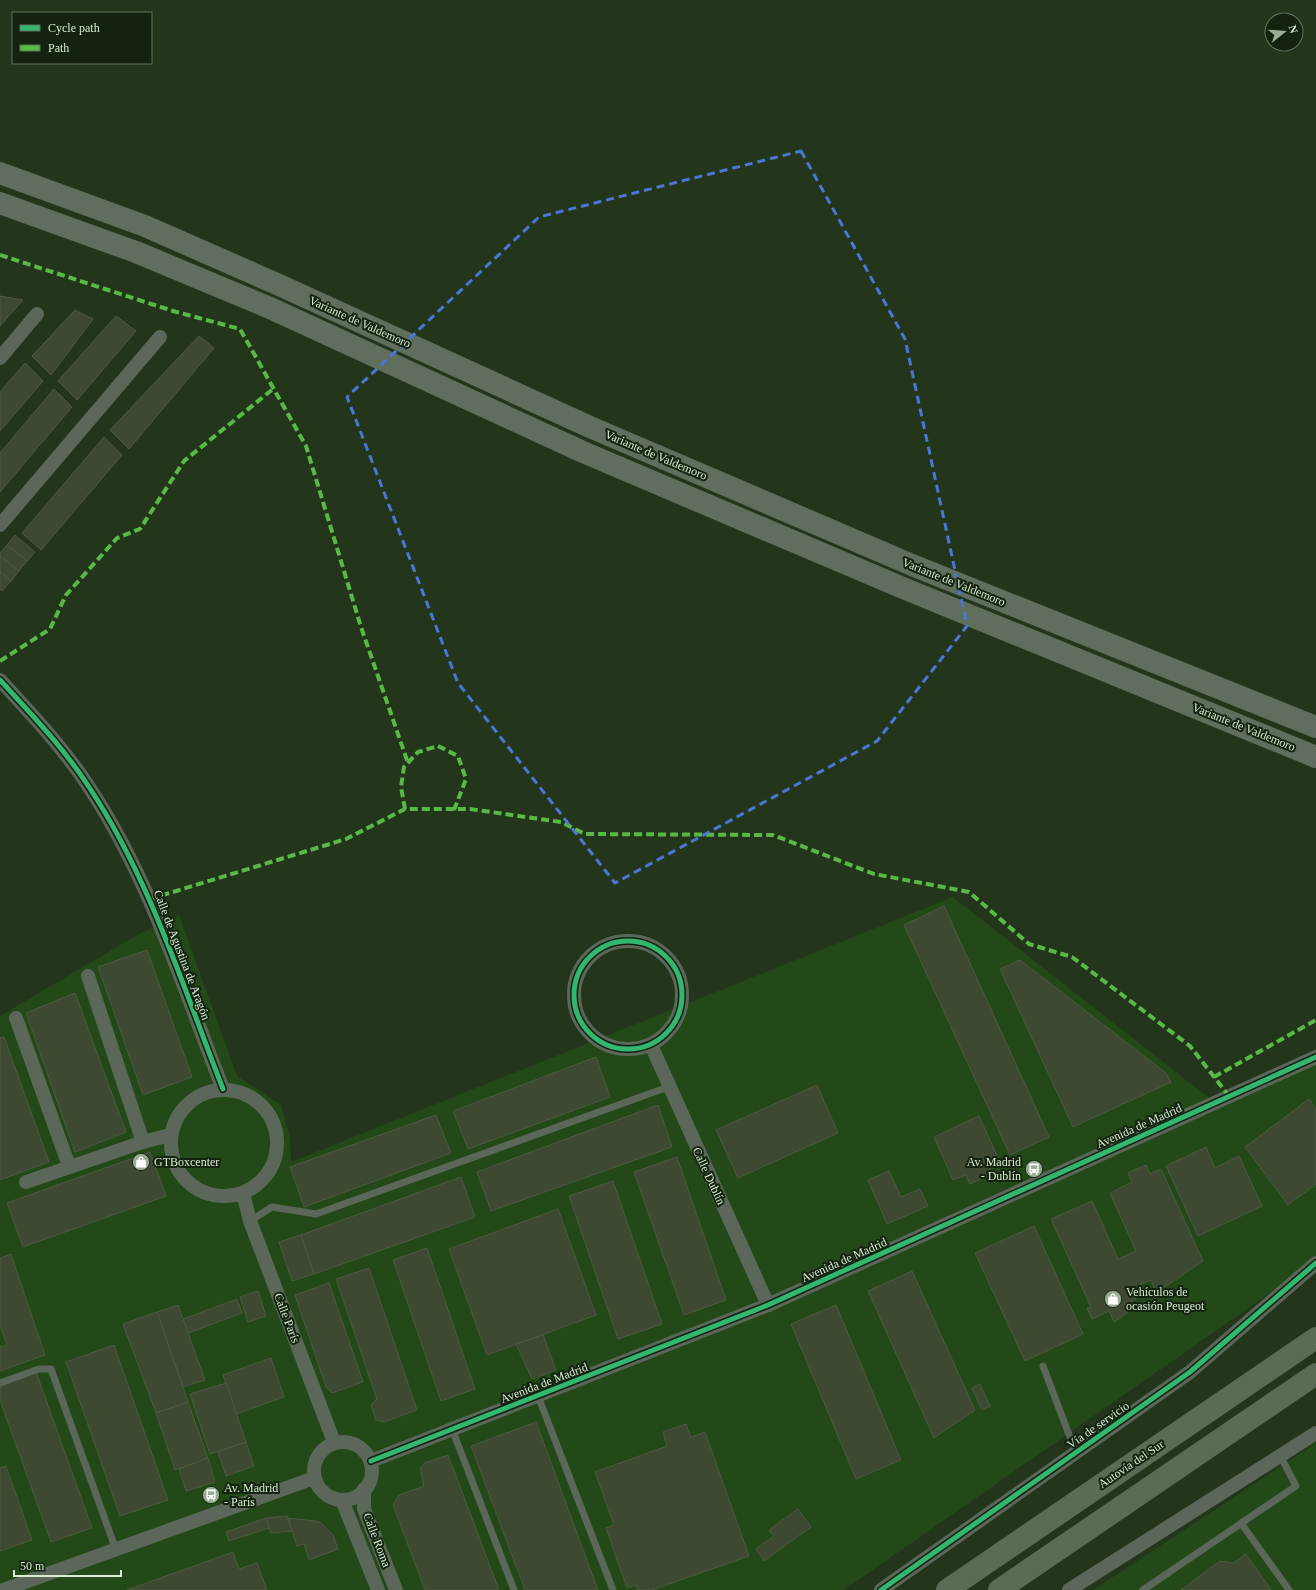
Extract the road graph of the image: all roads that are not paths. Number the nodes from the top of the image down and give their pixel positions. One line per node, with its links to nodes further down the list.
1 (0, 173): 8 (main road, Variante de Valdemoro)
2 (0, 203): 9 (main road, Variante de Valdemoro)
3 (37, 314): 5 (street)
4 (160, 338): 6 (street)
5 (0, 358)
6 (0, 525)
7 (0, 680): 15 (street, Calle de Agustina de Aragón)
8 (1316, 727)
9 (1316, 757)
10 (88, 976): 17 (street)
11 (16, 1018): 18 (street)
12 (651, 1046): 12 (street); 14 (street, Calle Dublín)
13 (1316, 1057): 23 (street, Avenida de Madrid)
14 (668, 1087): 21 (lane); 23 (street, Calle Dublín)
15 (223, 1089): 16 (street); 20 (street)
16 (170, 1135): 17 (street); 20 (street)
17 (143, 1142): 18 (street)
18 (69, 1166): 19 (street)
19 (26, 1182)
20 (243, 1193): 21 (street, Calle París)
21 (250, 1221): 31 (street, Calle París)
22 (1316, 1263): 32 (street, Vía de servicio)
23 (768, 1306): 28 (street, Avenida de Madrid)
24 (1316, 1338): 46 (highway, Autovía del Sur)
25 (1043, 1366): 32 (lane)
26 (1316, 1374): 47 (highway)
27 (0, 1383): 39 (lane)
28 (538, 1396): 29 (street, Avenida de Madrid); 44 (lane)
29 (452, 1430): 34 (street, Avenida de Madrid); 43 (lane)
30 (1316, 1433): 33 (street)
31 (334, 1442): 34 (street); 35 (street)
32 (1076, 1453): 45 (street, Vía de servicio)
33 (1280, 1456): 38 (lane); 48 (street)
34 (371, 1461): 36 (street)
35 (314, 1478): 37 (street); 39 (street)
36 (364, 1489): 37 (street); 42 (street, Calle Roma)
37 (342, 1500): 41 (street, Calle Roma)
38 (1241, 1523): 49 (lane); 50 (lane)
39 (116, 1550): 40 (street)
40 (3, 1590)
41 (378, 1590)
42 (396, 1590)
43 (514, 1590)
44 (613, 1590)
45 (882, 1590)
46 (946, 1590)
47 (999, 1590)
48 (1069, 1590)
49 (1143, 1590)
50 (1289, 1590)

